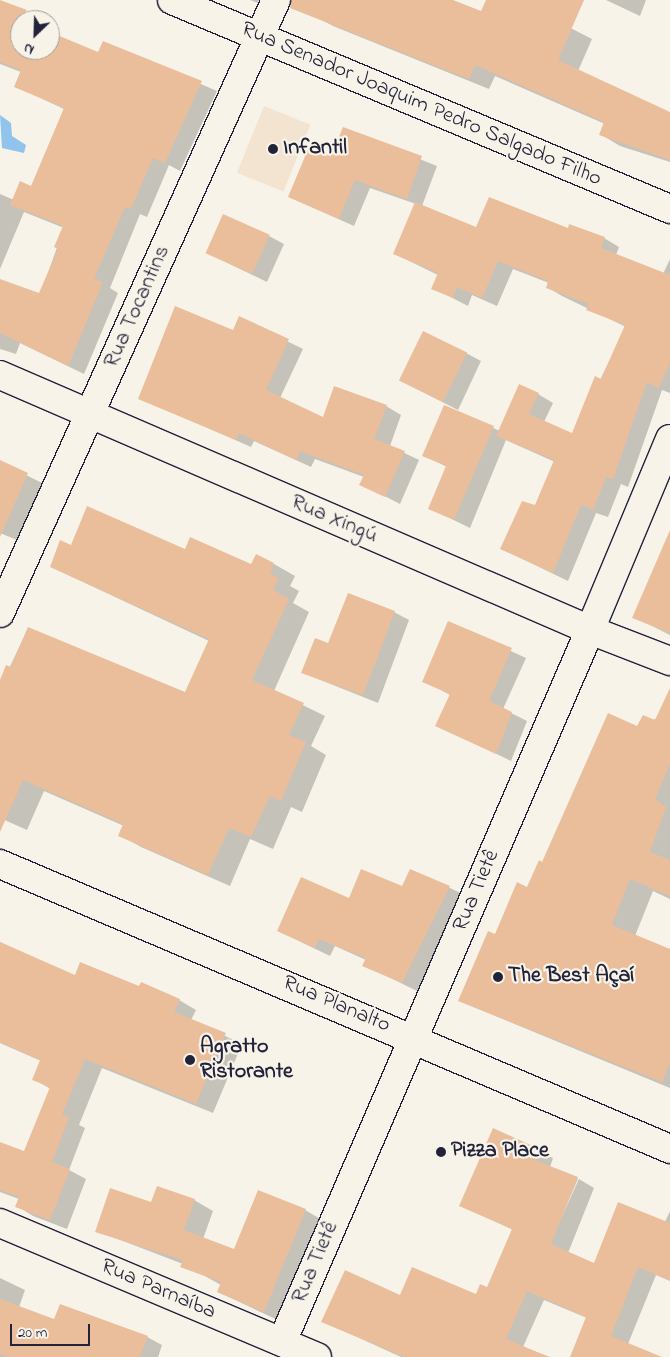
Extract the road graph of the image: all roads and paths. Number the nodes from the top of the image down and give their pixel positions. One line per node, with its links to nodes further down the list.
1 (172, 0): 3 (street, Rua Senador Joaquim Pedro Salgado Filho)
2 (276, 0): 3 (street, Rua Tocantins)
3 (260, 36): 4 (street, Rua Senador Joaquim Pedro Salgado Filho); 6 (street, Rua Tocantins)
4 (670, 210)
5 (0, 375): 6 (street, Rua Xingú)
6 (90, 415): 8 (street, Rua Tocantins); 9 (street, Rua Xingú)
7 (670, 439): 9 (street, Rua Tietê)
8 (0, 613)
9 (590, 630): 10 (street, Rua Xingú); 12 (street, Rua Tietê)
10 (670, 661)
11 (0, 864): 12 (street, Rua Planalto)
12 (413, 1038): 13 (street, Rua Planalto); 15 (street, Rua Tietê)
13 (670, 1149)
14 (0, 1223): 15 (street, Rua Parnaíba)
15 (282, 1342): 16 (street, Rua Parnaíba)
16 (317, 1357)

